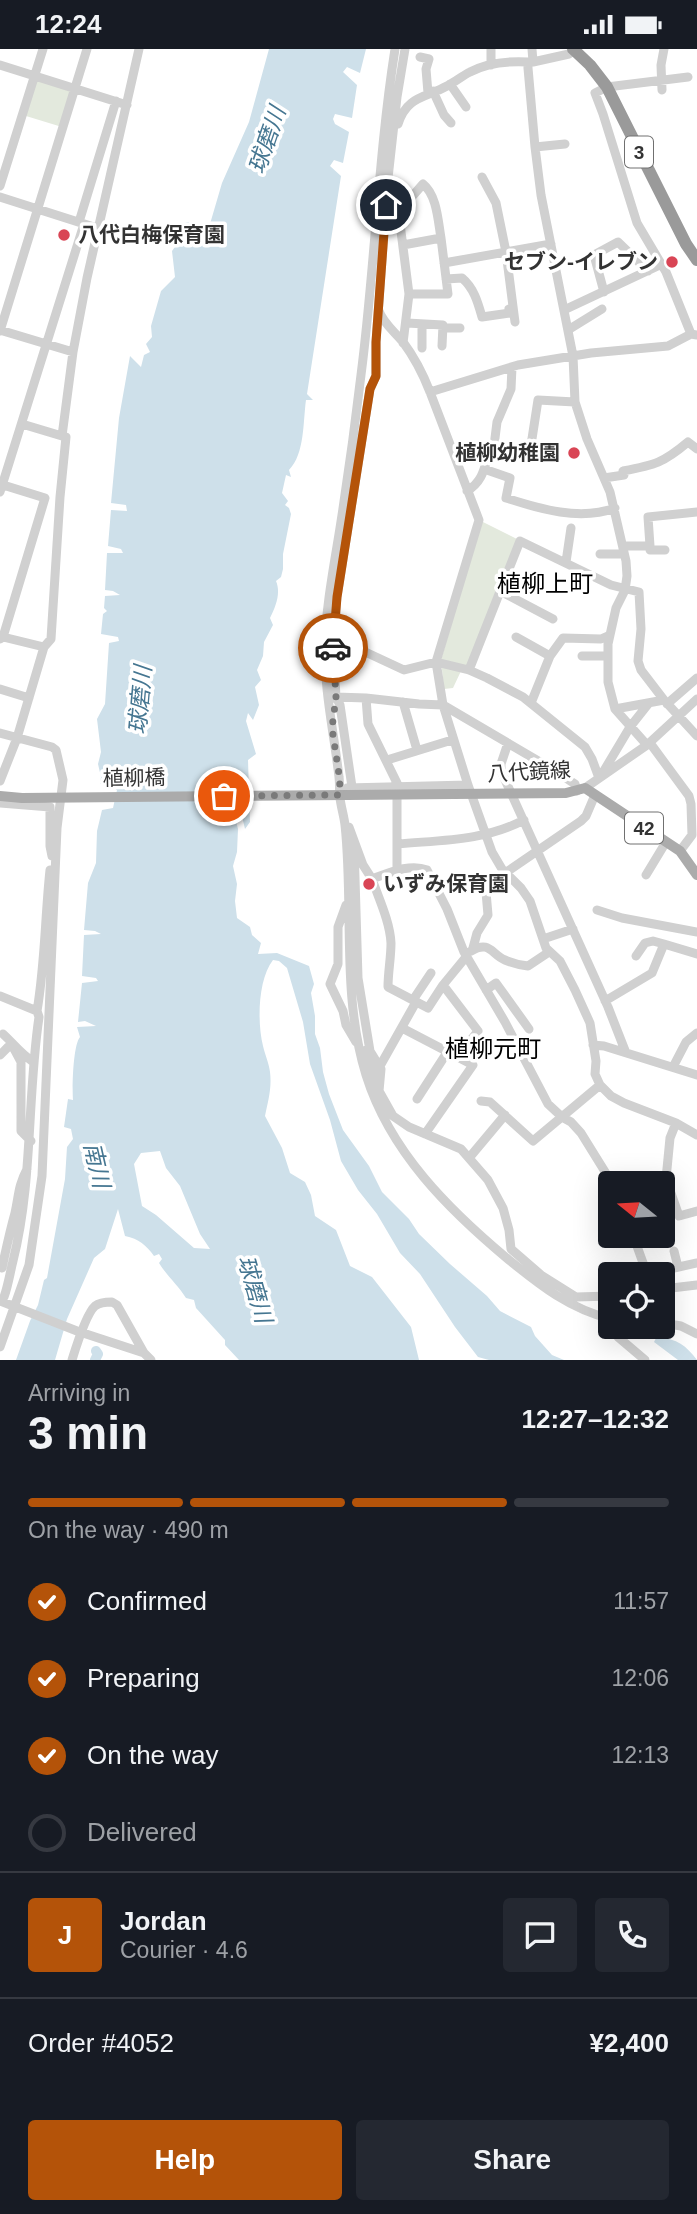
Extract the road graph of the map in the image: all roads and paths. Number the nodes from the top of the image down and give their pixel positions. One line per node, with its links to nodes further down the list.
1 (43, 49): 14 (street)
2 (87, 49): 18 (street)
3 (139, 49): 22 (street)
4 (395, 49): 28 (street)
5 (405, 49): 25 (street)
6 (491, 49): 13 (street)
7 (532, 49): 11 (street)
8 (573, 49): 11 (street); 19 (highway, 3)
9 (664, 49): 17 (street)
10 (420, 57): 20 (street)
11 (531, 62): 13 (street); 27 (street)
12 (0, 65): 14 (street)
13 (491, 65): 16 (street)
14 (34, 75): 18 (street); 30 (street)
15 (688, 77): 17 (street)
16 (450, 84): 20 (street); 23 (street)
17 (662, 85): 19 (street)
18 (75, 87): 21 (street); 32 (street)
19 (607, 87): 41 (highway, 3); 43 (street)
20 (431, 92): 24 (street); 25 (street)
21 (116, 101): 22 (street); 34 (street)
22 (127, 105): 35 (street)
23 (466, 107)
24 (451, 123)
25 (393, 140): 28 (street); 37 (street)
26 (565, 144): 27 (street)
27 (535, 147): 39 (street)
28 (381, 166): 45 (street)
29 (482, 177): 40 (street)
30 (0, 186)
31 (0, 198): 32 (street)
32 (38, 209): 34 (street); 58 (street)
33 (396, 215): 36 (street); 37 (street); 38 (street)
34 (81, 223): 35 (street); 63 (street)
35 (97, 228): 66 (street)
36 (441, 238): 38 (street); 42 (street)
37 (384, 240): 45 (street); 52 (street)
38 (402, 244): 48 (street)
39 (551, 244): 40 (street); 51 (street)
40 (506, 252): 42 (street); 49 (street)
41 (697, 260)
42 (444, 263): 46 (street)
43 (662, 264): 44 (street); 61 (street)
44 (648, 271): 47 (street); 47 (street)
45 (373, 278): 52 (street); 69 (street)
46 (446, 279): 48 (street); 49 (street)
47 (604, 292): 51 (street)
48 (409, 294): 54 (street)
49 (513, 308): 53 (street)
50 (602, 309): 59 (street)
51 (564, 310): 59 (street)
52 (380, 313): 60 (street); 62 (street)
53 (515, 322)
54 (407, 323): 55 (street); 62 (street)
55 (422, 324): 56 (street); 65 (street)
56 (443, 328): 57 (street); 64 (street)
57 (460, 328)
58 (0, 330): 63 (street)
59 (568, 330): 67 (street)
60 (377, 332): 69 (street); 100 (street)
61 (694, 334): 67 (street)
62 (403, 342): 70 (street)
63 (46, 345): 66 (street); 72 (street)
64 (442, 346)
65 (422, 348)
66 (74, 352): 73 (street)
67 (573, 356): 68 (street); 71 (street)
68 (512, 367): 70 (street); 75 (street)
69 (361, 373): 117 (street)
70 (430, 392): 79 (street)
71 (575, 402): 75 (street); 77 (street)
72 (22, 424): 73 (street); 78 (street)
73 (62, 436): 81 (street)
74 (697, 449): 77 (street)
75 (493, 454): 76 (street)
76 (484, 469): 79 (street); 82 (street)
77 (604, 478): 82 (street)
78 (1, 487): 80 (street)
79 (467, 491): 101 (street)
80 (45, 498): 81 (street); 95 (street)
81 (60, 498): 96 (street)
82 (615, 508): 86 (street)
83 (697, 512): 85 (street)
84 (572, 528): 89 (street)
85 (650, 545): 86 (street); 87 (street)
86 (624, 550): 88 (street); 90 (street)
87 (664, 550)
88 (600, 554)
89 (566, 562): 90 (street); 91 (street)
90 (625, 590): 93 (street); 110 (street)
91 (500, 591): 92 (street); 102 (street)
92 (553, 619)
93 (610, 635): 97 (street); 99 (street)
94 (516, 637): 97 (street)
95 (1, 638): 96 (street)
96 (44, 647): 106 (street)
97 (550, 656): 111 (street)
98 (582, 656): 99 (street)
99 (606, 656): 114 (street)
100 (334, 662): 101 (street); 105 (street)
101 (436, 662): 102 (street); 113 (street)
102 (469, 670): 111 (street)
103 (697, 678): 110 (street)
104 (0, 689): 106 (street)
105 (336, 697): 107 (street); 117 (street); 131 (street)
106 (29, 698): 120 (street)
107 (366, 698): 109 (street); 125 (street)
108 (697, 699): 115 (street)
109 (403, 702): 113 (street); 124 (street)
110 (665, 702): 112 (street); 115 (street)
111 (531, 703): 126 (street)
112 (649, 703): 114 (street); 116 (street)
113 (443, 705): 121 (street); 122 (street)
114 (615, 709): 116 (street)
115 (680, 716): 119 (street); 123 (street)
116 (630, 727): 123 (street); 126 (street)
117 (332, 728): 131 (street)
118 (0, 733): 120 (street)
119 (697, 736)
120 (17, 738): 127 (street); 135 (street)
121 (452, 740): 124 (street); 130 (street)
122 (509, 743): 129 (street); 132 (street)
123 (649, 744): 126 (street); 136 (street)
124 (417, 750): 125 (street)
125 (387, 760): 128 (street)
126 (599, 778): 129 (street)
127 (0, 781)
128 (397, 787): 130 (street); 131 (street); 142 (street)
129 (581, 789): 132 (main road, 八代鏡線); 133 (main road, 八代鏡線 / 42)
130 (469, 790): 131 (main road, 八代鏡線, bridge); 132 (main road, 八代鏡線); 140 (street)
131 (342, 792): 135 (main road, 植柳橋); 139 (street)
132 (511, 794): 138 (street)
133 (595, 795): 141 (main road, 八代鏡線 / 42); 144 (street)
134 (0, 796): 135 (main road)
135 (61, 797): 164 (street)
136 (693, 797): 145 (street)
137 (0, 803): 161 (street)
138 (524, 820): 140 (street); 144 (street)
139 (345, 824): 143 (street); 151 (street)
140 (486, 835): 142 (street); 147 (street)
141 (666, 842): 145 (main road, 八代鏡線 / 42); 148 (street)
142 (398, 844): 146 (street)
143 (354, 845): 150 (street); 177 (street)
144 (538, 849): 147 (street); 153 (street)
145 (680, 851): 149 (main road, 八代鏡線 / 42)
146 (397, 870): 150 (street); 158 (street)
147 (505, 873): 155 (street); 158 (street)
148 (646, 875)
149 (697, 875)
150 (372, 879): 167 (street)
151 (348, 900): 174 (street); 174 (street)
152 (597, 910): 154 (street)
153 (573, 929): 155 (street); 168 (street)
154 (697, 932)
155 (543, 939): 157 (street)
156 (664, 944): 159 (street); 160 (street); 168 (street)
157 (549, 952): 158 (street); 175 (street)
158 (468, 954): 163 (street); 165 (street)
159 (697, 954)
160 (636, 956)
161 (43, 962): 164 (street); 169 (street)
162 (431, 973): 167 (street)
163 (443, 985): 167 (street); 179 (street)
164 (50, 989): 169 (street); 211 (street)
165 (486, 990): 171 (street); 191 (street)
166 (0, 996): 169 (street)
167 (414, 1001): 170 (street)
168 (605, 1001): 178 (street)
169 (37, 1011): 181 (street)
170 (402, 1028): 179 (street); 182 (street)
171 (529, 1029)
172 (697, 1033): 183 (street)
173 (3, 1034): 176 (street)
174 (361, 1042): 177 (street); 187 (street); 206 (street)
175 (593, 1045): 178 (street); 186 (street)
176 (13, 1047): 180 (street); 181 (street); 184 (street)
177 (370, 1051): 182 (street)
178 (626, 1053): 183 (street)
179 (453, 1054): 188 (street); 193 (street)
180 (0, 1055)
181 (30, 1059): 184 (street); 195 (street)
182 (380, 1066): 187 (street)
183 (673, 1067): 185 (street)
184 (20, 1072): 195 (street)
185 (697, 1075)
186 (600, 1085): 191 (street); 192 (street)
187 (379, 1091): 193 (street)
188 (417, 1099)
189 (481, 1101): 190 (street)
190 (505, 1115): 191 (street); 196 (street)
191 (562, 1117): 198 (street)
192 (676, 1123): 194 (street); 199 (street)
193 (425, 1134): 196 (street)
194 (697, 1135)
195 (31, 1140): 197 (street)
196 (469, 1158): 210 (street)
197 (29, 1164): 203 (street); 208 (street)
198 (605, 1171)
199 (697, 1211)
200 (674, 1251): 202 (street)
201 (697, 1263): 202 (street)
202 (678, 1267): 204 (street)
203 (2, 1268)
204 (675, 1268)
205 (697, 1285): 207 (street)
206 (543, 1287): 210 (street); 212 (street)
207 (675, 1288)
208 (2, 1296): 211 (street)
209 (598, 1296): 210 (street)
210 (576, 1297)
211 (17, 1308): 214 (street); 217 (street)
212 (598, 1315)
213 (675, 1326): 215 (street)
214 (79, 1331): 218 (street); 218 (street); 219 (street)
215 (697, 1334)
216 (620, 1339): 220 (street)
217 (0, 1347)
218 (148, 1356)
219 (72, 1360)
220 (645, 1360)

